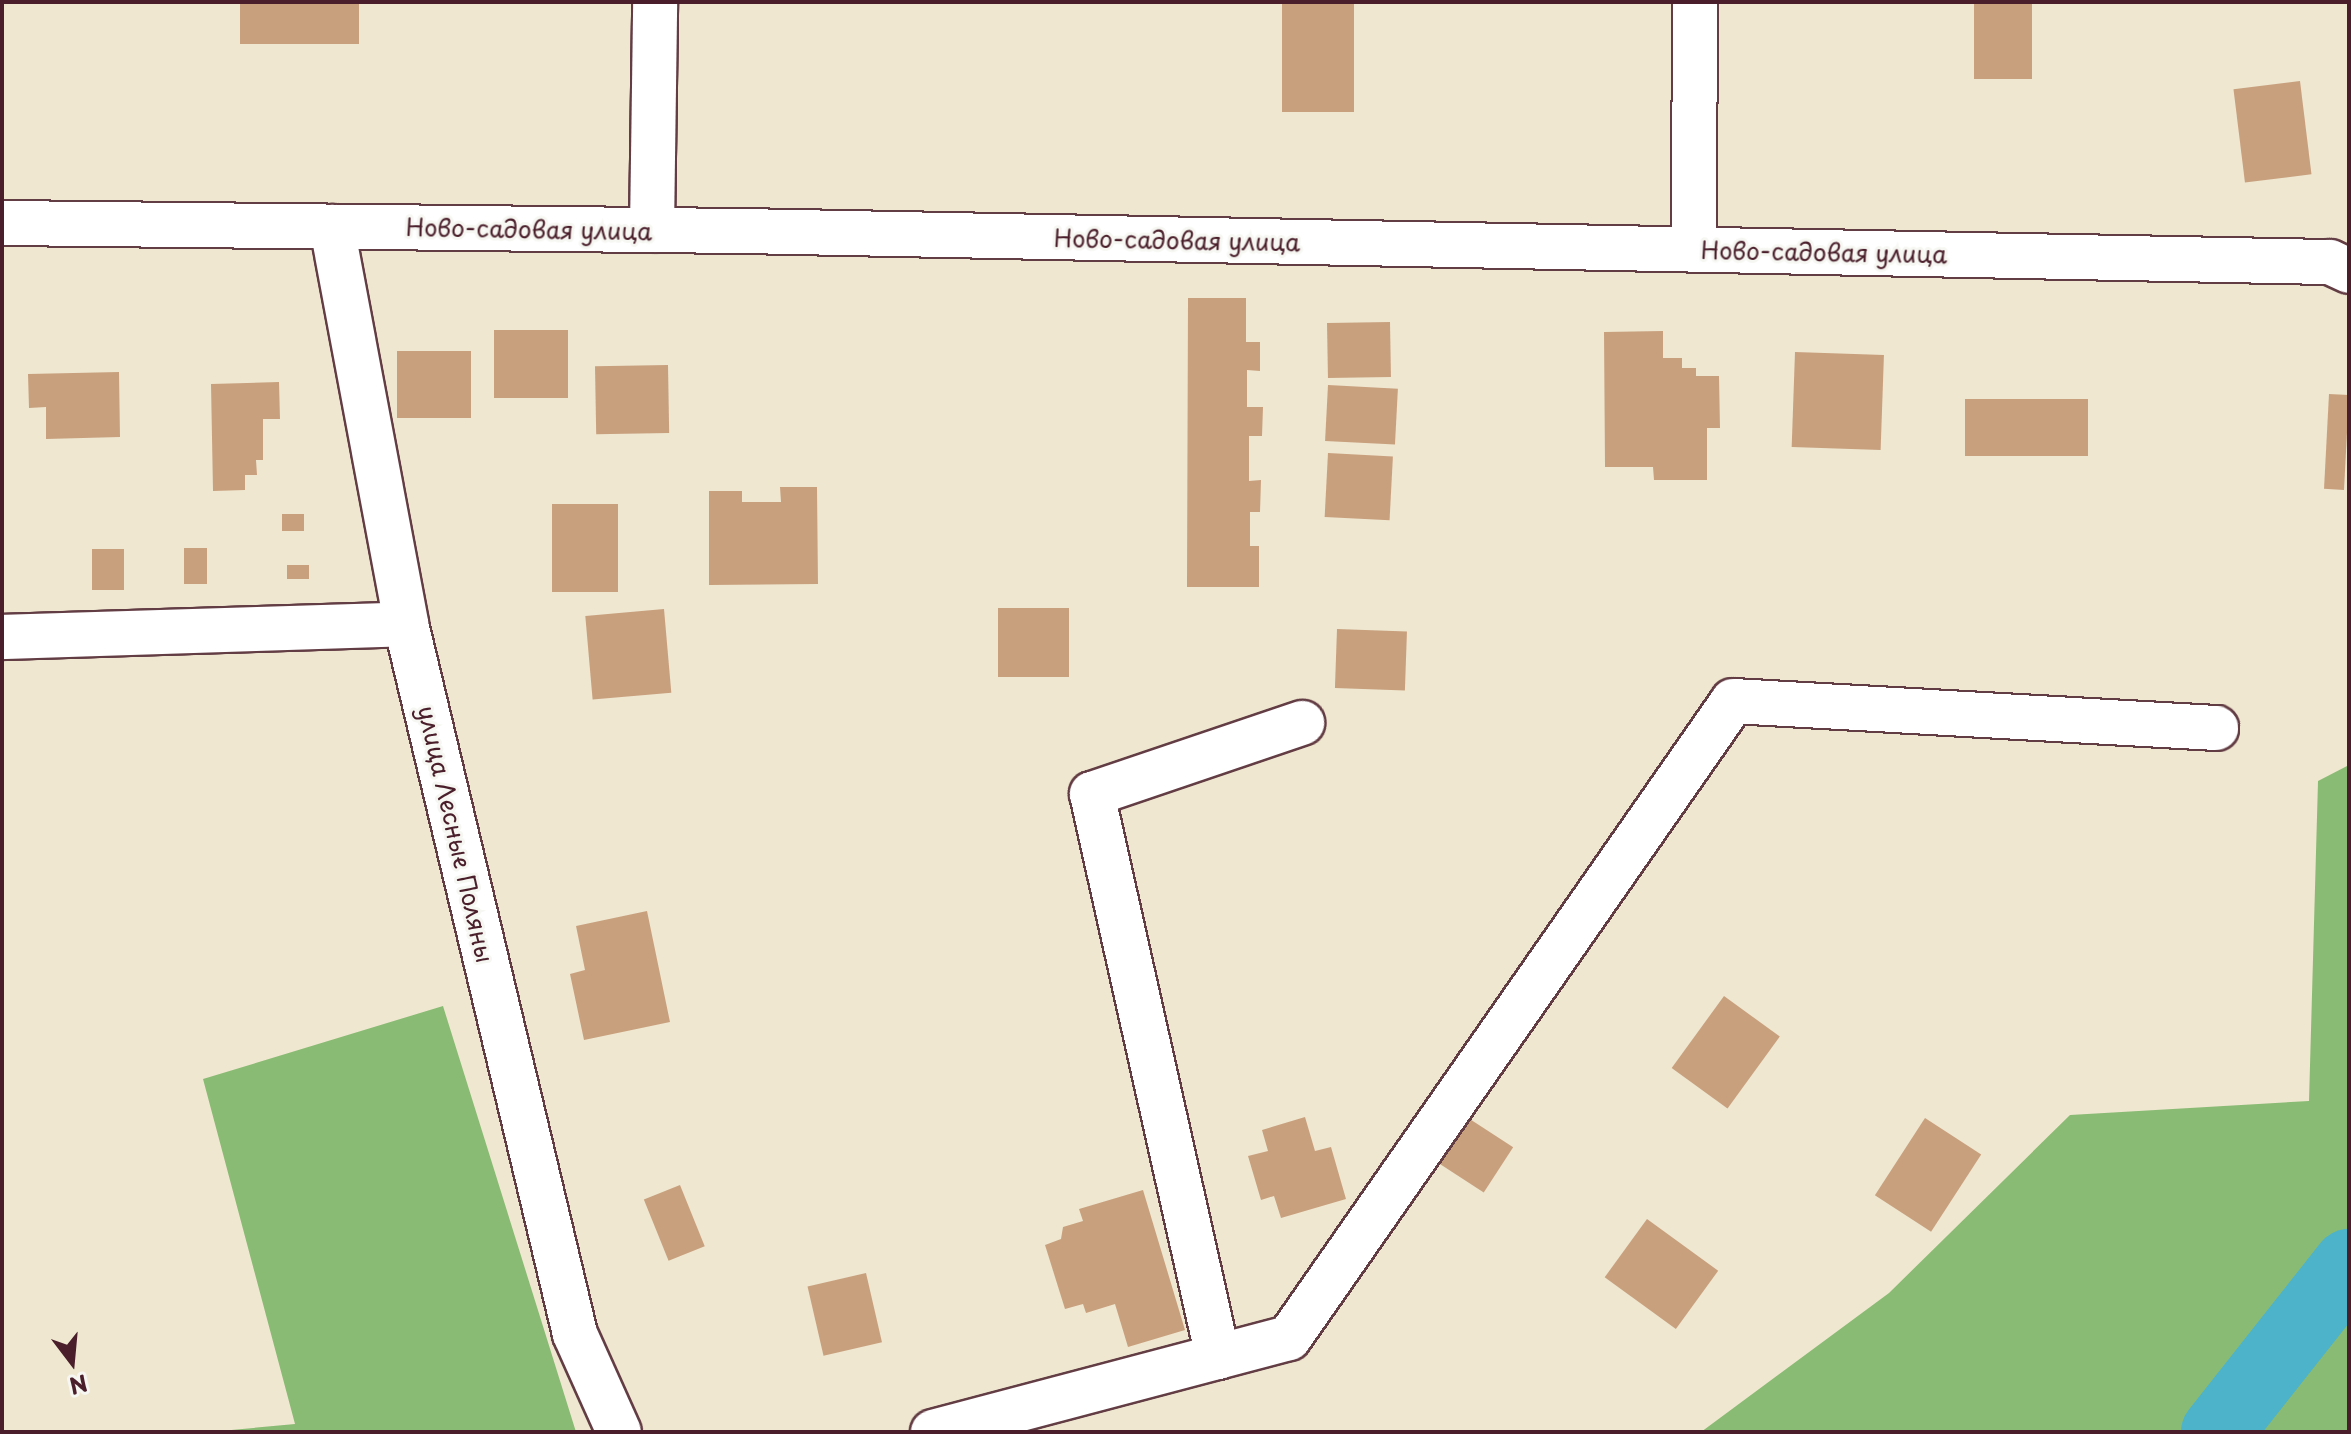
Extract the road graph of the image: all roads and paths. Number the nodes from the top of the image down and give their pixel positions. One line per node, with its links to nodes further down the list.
1 (655, 2): 5 (street)
2 (1695, 2): 6 (street)
3 (2, 223): 4 (street, Ново-садовая улица)
4 (332, 227): 5 (street, Ново-садовая улица); 8 (street, улица Лесные Поляны)
5 (652, 230): 6 (street, Ново-садовая улица)
6 (1694, 250): 7 (street, Ново-садовая улица)
7 (2349, 271)
8 (406, 624): 9 (street); 13 (street, улица Лесные Поляны)
9 (2, 637)
10 (1302, 723): 12 (street)
11 (2216, 728): 12 (street)
12 (1218, 1357): 14 (street)
13 (619, 1432)
14 (933, 1432)

